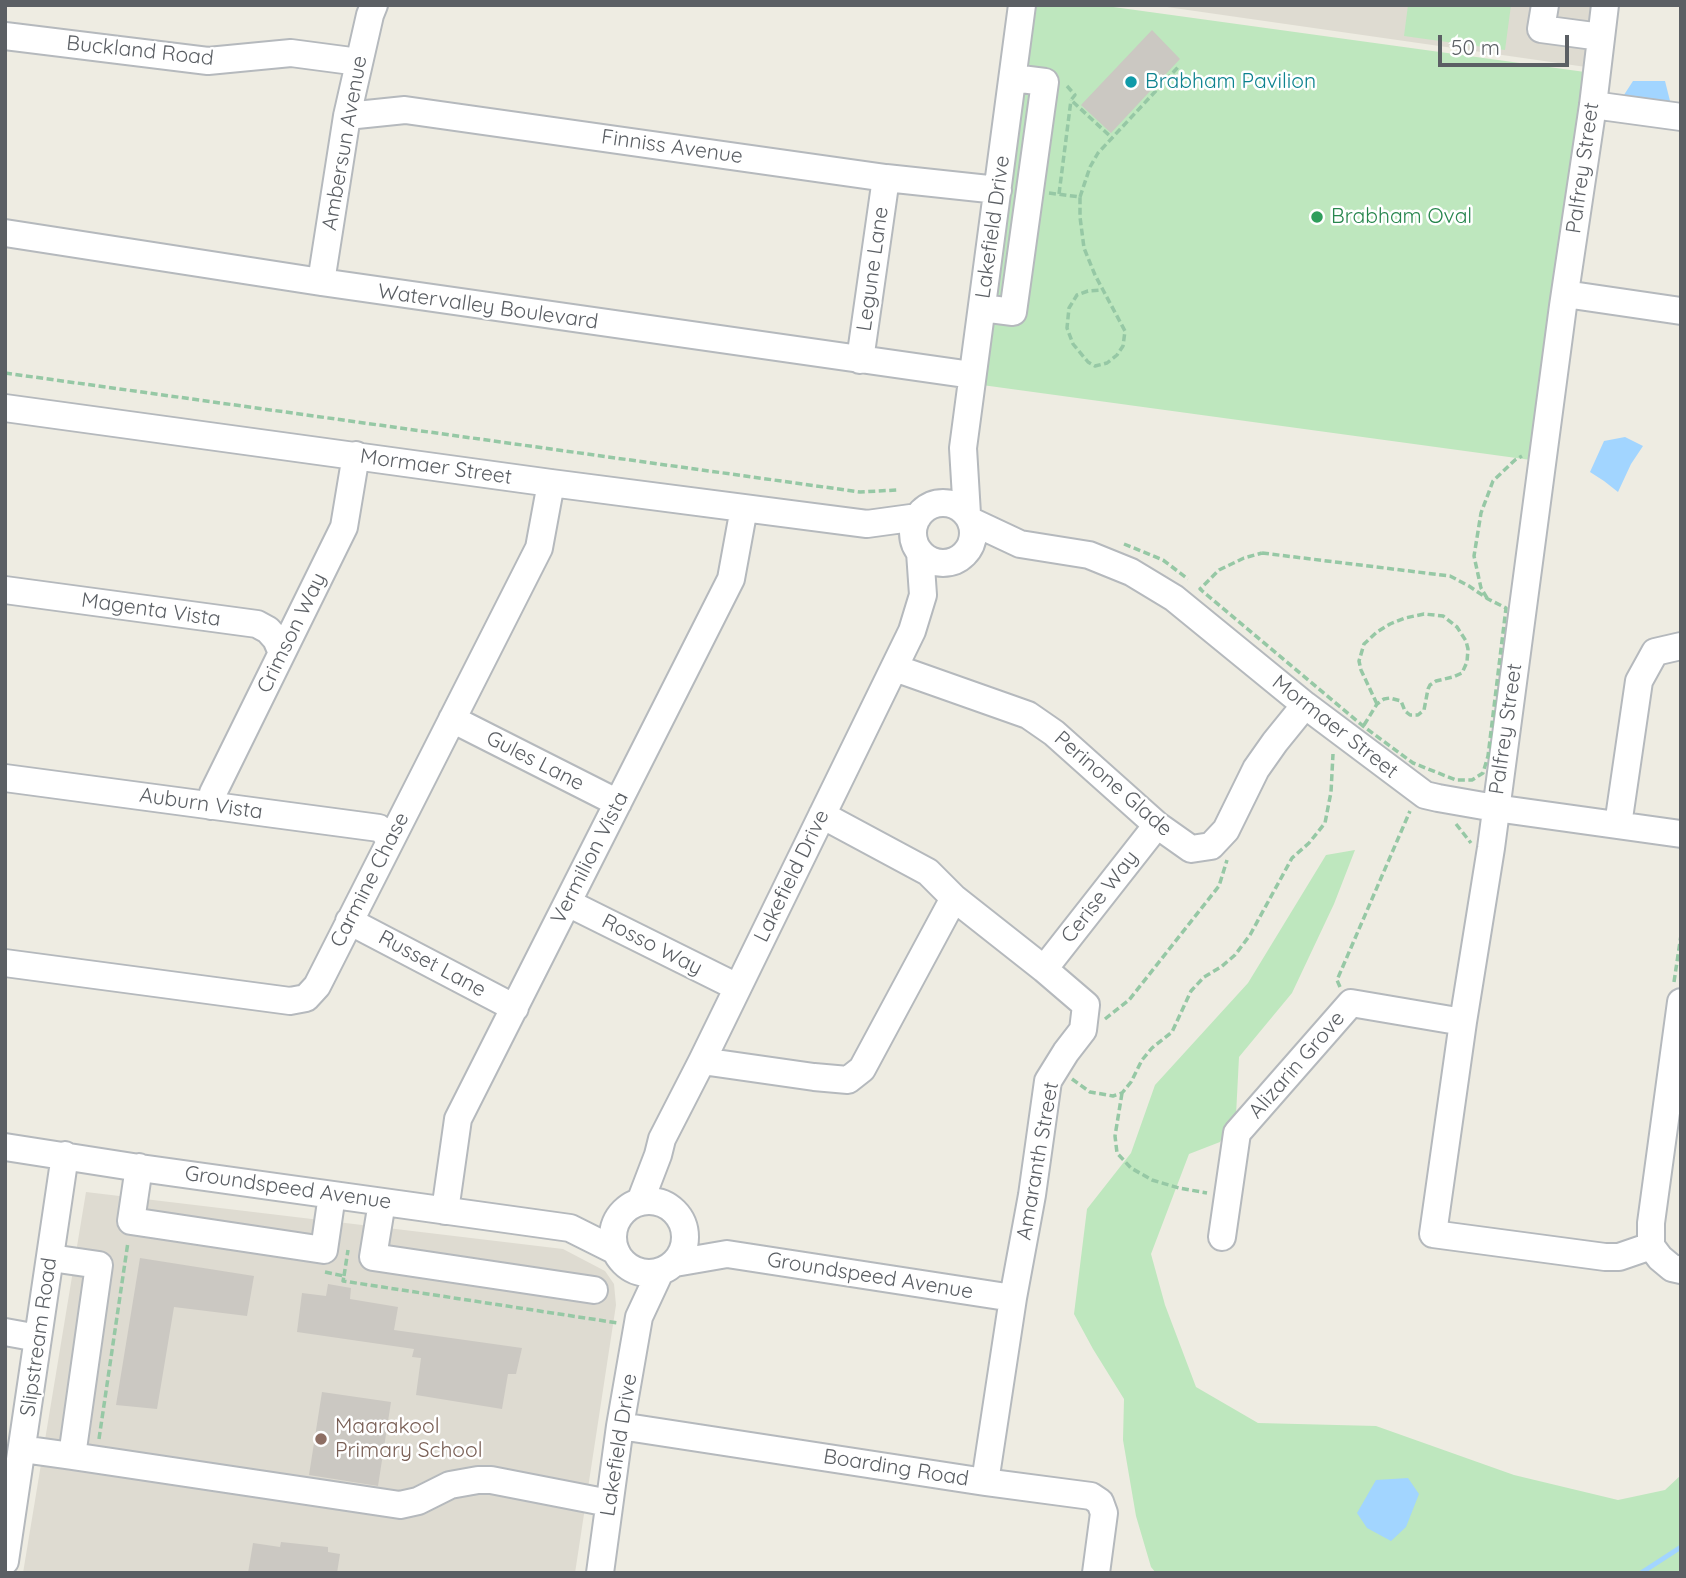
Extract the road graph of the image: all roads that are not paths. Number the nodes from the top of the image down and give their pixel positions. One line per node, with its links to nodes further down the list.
1 (374, 5): 7 (street, Ambersun Avenue)
2 (1022, 5): 8 (street, Lakefield Drive)
3 (1545, 5): 6 (street)
4 (1605, 5): 6 (street, Palfrey Street)
5 (5, 36): 7 (street, Buckland Road)
6 (1601, 37): 9 (street, Palfrey Street)
7 (359, 62): 10 (street, Ambersun Avenue)
8 (1013, 78): 13 (street, Lakefield Drive); 17 (street)
9 (1593, 106): 11 (street); 16 (street, Palfrey Street)
10 (347, 116): 12 (street, Finniss Avenue); 15 (street, Ambersun Avenue)
11 (1681, 117)
12 (886, 178): 13 (street, Finniss Avenue); 19 (street, Legune Lane)
13 (998, 190): 17 (street, Lakefield Drive)
14 (5, 233): 15 (street, Watervalley Boulevard)
15 (321, 282): 19 (street, Watervalley Boulevard)
16 (1565, 294): 18 (street); 42 (street, Palfrey Street)
17 (982, 308): 20 (street, Lakefield Drive)
18 (1681, 311)
19 (860, 360): 20 (street, Watervalley Boulevard)
20 (972, 375): 22 (street, Lakefield Drive)
21 (5, 408): 23 (street, Mormaer Street)
22 (963, 448): 26 (street, Lakefield Drive); 27 (street, Lakefield Drive)
23 (356, 455): 24 (street, Mormaer Street); 35 (street, Crimson Way)
24 (551, 483): 25 (street, Mormaer Street); 38 (street, Carmine Chase)
25 (744, 508): 28 (street, Mormaer Street); 40 (street, Vermilion Vista)
26 (927, 510): 27 (street); 28 (street, Mormaer Street); 30 (street)
27 (969, 518): 29 (street, Mormaer Street); 31 (street)
28 (867, 524): 30 (street, Mormaer Street)
29 (1020, 544): 31 (street, Mormaer Street); 37 (street, Mormaer Street)
30 (918, 549): 31 (street); 33 (street, Lakefield Drive)
31 (958, 558): 33 (street, Lakefield Drive)
32 (5, 590): 35 (street, Magenta Vista)
33 (923, 596): 36 (street, Lakefield Drive)
34 (1681, 646): 45 (street)
35 (282, 653): 41 (street, Crimson Way)
36 (895, 668): 43 (street, Lakefield Drive); 44 (street, Perinone Glade)
37 (1305, 705): 42 (street, Mormaer Street); 44 (street, Perinone Glade)
38 (452, 719): 40 (street, Gules Lane); 47 (street, Carmine Chase)
39 (5, 778): 41 (street, Auburn Vista)
40 (618, 803): 49 (street, Vermilion Vista)
41 (211, 806): 47 (street, Auburn Vista)
42 (1495, 808): 45 (street, Mormaer Street); 56 (street, Palfrey Street)
43 (822, 815): 48 (street, Amaranth Street); 53 (street, Lakefield Drive)
44 (1157, 825): 52 (street, Cerise Way)
45 (1618, 825): 46 (street, Mormaer Street)
46 (1681, 834)
47 (389, 842): 50 (street, Carmine Chase)
48 (954, 898): 52 (street, Amaranth Street); 57 (street)
49 (568, 903): 53 (street, Rosso Way); 55 (street, Vermilion Vista)
50 (349, 921): 51 (street, Carmine Chase); 55 (street, Russet Lane)
51 (5, 963)
52 (1044, 969): 76 (street, Amaranth Street)
53 (737, 987): 57 (street, Lakefield Drive)
54 (1681, 1002): 69 (street)
55 (515, 1008): 65 (street, Vermilion Vista)
56 (1463, 1021): 68 (street, Alizarin Grove); 69 (street, Palfrey Street)
57 (702, 1061): 59 (street, Lakefield Drive)
58 (5, 1147): 60 (street, Groundspeed Avenue)
59 (660, 1147): 64 (street, Lakefield Drive); 66 (street)
60 (65, 1155): 61 (street, Groundspeed Avenue); 71 (street, Slipstream Road)
61 (139, 1167): 62 (street, Groundspeed Avenue); 62 (street)
62 (332, 1195): 63 (street, Groundspeed Avenue)
63 (382, 1202): 65 (street, Groundspeed Avenue); 75 (street)
64 (631, 1208): 66 (street); 67 (street, Groundspeed Avenue); 72 (street)
65 (445, 1211): 67 (street, Groundspeed Avenue)
66 (679, 1219): 70 (street, Groundspeed Avenue); 73 (street)
67 (570, 1228): 72 (street, Groundspeed Avenue)
68 (1223, 1237)
69 (1651, 1246): 74 (street)
70 (727, 1254): 73 (street, Groundspeed Avenue); 76 (street, Groundspeed Avenue)
71 (51, 1258): 79 (street, Slipstream Road); 82 (street)
72 (622, 1259): 73 (street); 77 (street, Lakefield Drive)
73 (667, 1267): 77 (street, Lakefield Drive)
74 (1681, 1269)
75 (594, 1290)
76 (1013, 1298): 83 (street, Amaranth Street)
77 (639, 1322): 80 (street, Lakefield Drive)
78 (5, 1332): 79 (street)
79 (38, 1338): 81 (street, Slipstream Road)
80 (620, 1426): 83 (street, Boarding Road); 84 (street, Lakefield Drive)
81 (22, 1449): 82 (street); 85 (street, Slipstream Road)
82 (84, 1458): 84 (street)
83 (985, 1482): 88 (street, Boarding Road)
84 (610, 1503): 87 (street, Lakefield Drive)
85 (8, 1520): 86 (street, Slipstream Road)
86 (5, 1561)
87 (600, 1573)
88 (1096, 1573)

